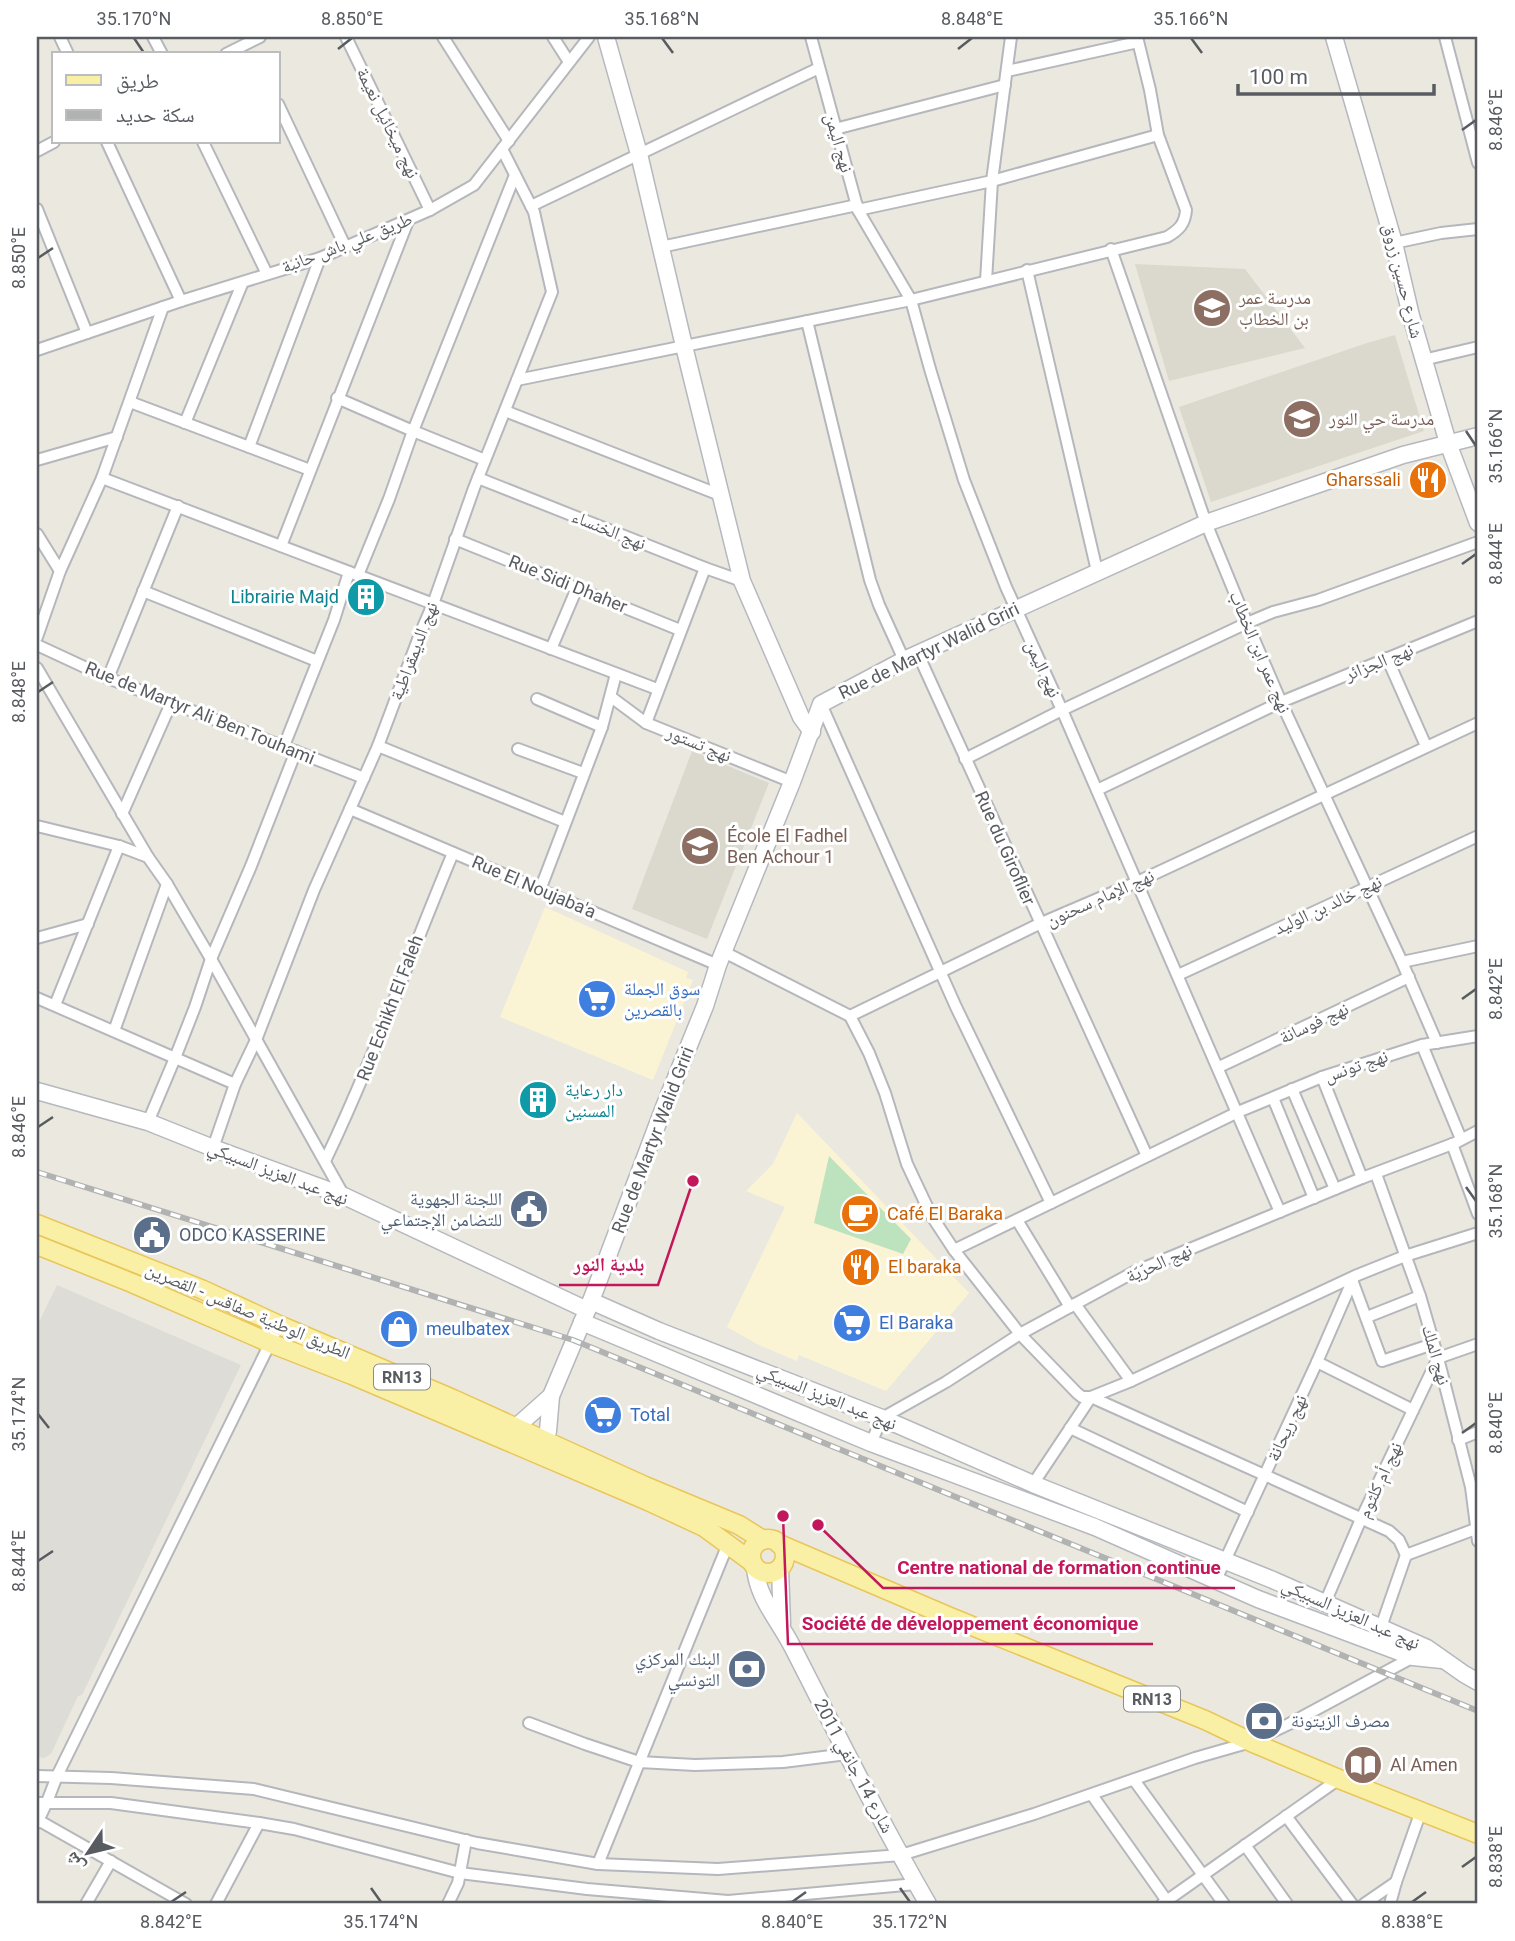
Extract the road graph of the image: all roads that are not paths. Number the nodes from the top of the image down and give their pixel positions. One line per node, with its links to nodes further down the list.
1 (346, 37): 30 (street, نهج ميخائيل نعيمة)
2 (443, 37): 22 (street, نهج الديمقراطية)
3 (553, 37): 13 (street)
4 (589, 37): 13 (street, طريق علي باش حانبة)
5 (606, 37): 23 (street)
6 (813, 37): 14 (street, نهج اليمن)
7 (1011, 37): 15 (street)
8 (1336, 37): 33 (street, شارع حسين زروق)
9 (1445, 37): 24 (street)
10 (252, 39): 12 (street)
11 (1137, 39): 15 (street); 19 (street)
12 (229, 52)
13 (569, 62): 22 (street, طريق علي باش حانبة)
14 (819, 68): 18 (street, نهج اليمن); 23 (street)
15 (1007, 71): 16 (street)
16 (1005, 85): 18 (street); 26 (street)
17 (280, 108): 34 (street)
18 (835, 129): 28 (street, نهج اليمن)
19 (1158, 135): 26 (street); 36 (street)
20 (108, 144): 43 (street)
21 (204, 144): 39 (street)
22 (505, 145): 25 (street, نهج الديمقراطية); 30 (street, طريق علي باش حانبة)
23 (639, 154): 27 (street); 35 (street)
24 (1478, 163)
25 (515, 175): 27 (street, نهج الديمقراطية); 56 (street)
26 (992, 181): 28 (street); 40 (street)
27 (531, 206): 51 (street, نهج الديمقراطية)
28 (858, 207): 35 (street); 42 (street, نهج اليمن)
29 (37, 209): 46 (street)
30 (430, 210): 31 (street, طريق علي باش حانبة)
31 (408, 221): 34 (street, طريق علي باش حانبة); 52 (street)
32 (1478, 229): 33 (street)
33 (1394, 243): 50 (street, شارع حسين زروق)
34 (345, 246): 37 (street, طريق علي باش حانبة)
35 (661, 247): 47 (street)
36 (1111, 249): 38 (street); 68 (street, نهج عمر ابن الخطاب)
37 (320, 258): 39 (street, طريق علي باش حانبة); 60 (street)
38 (1027, 270): 40 (street); 76 (street)
39 (267, 274): 41 (street, طريق علي باش حانبة)
40 (986, 281): 42 (street)
41 (242, 284): 43 (street, طريق علي باش حانبة); 55 (street)
42 (911, 300): 45 (street); 82 (street, نهج اليمن)
43 (181, 301): 44 (street, طريق علي باش حانبة)
44 (163, 307): 46 (street, طريق علي باش حانبة); 53 (street)
45 (807, 321): 47 (street); 89 (street, Rue du Giroflier)
46 (87, 332): 49 (street, طريق علي باش حانبة)
47 (684, 346): 51 (street); 66 (street)
48 (1478, 348): 50 (street)
49 (37, 350)
50 (1423, 360): 59 (street, شارع حسين زروق)
51 (517, 380): 54 (street, نهج الديمقراطية)
52 (337, 398): 56 (street); 63 (street)
53 (130, 402): 55 (street); 58 (street)
54 (505, 411): 62 (street, نهج الديمقراطية); 66 (street)
55 (184, 423): 60 (street)
56 (413, 432): 62 (street); 77 (street)
57 (1478, 436): 59 (street, Rue de Martyr Walid Griri)
58 (117, 437): 61 (street); 64 (street)
59 (1448, 443): 68 (street, Rue de Martyr Walid Griri); 69 (street, شارع حسين زروق)
60 (249, 447): 63 (street)
61 (37, 460)
62 (485, 460): 65 (street, نهج الديمقراطية)
63 (310, 470): 73 (street)
64 (102, 478): 67 (street); 75 (street)
65 (478, 478): 71 (street, نهج الديمقراطية); 74 (street, نهج الخنساء)
66 (720, 495): 78 (street)
67 (178, 506): 73 (street); 80 (street)
68 (1206, 523): 76 (street, Rue de Martyr Walid Griri); 84 (street, نهج عمر ابن الخطاب)
69 (1478, 523)
70 (37, 534): 75 (street)
71 (455, 539): 79 (street, Rue Sidi Dhaher); 81 (street, نهج الديمقراطية)
72 (1478, 542): 84 (street)
73 (281, 546): 77 (street)
74 (705, 568): 78 (street, نهج الخنساء); 85 (street)
75 (60, 571): 86 (street)
76 (1097, 571): 82 (street, Rue de Martyr Walid Griri)
77 (354, 574): 81 (street); 91 (street)
78 (742, 581): 106 (street)
79 (577, 588): 85 (street, Rue Sidi Dhaher); 88 (street)
80 (143, 591): 91 (street); 94 (street)
81 (433, 604): 88 (street); 107 (street, نهج الديمقراطية)
82 (1016, 608): 89 (street, Rue de Martyr Walid Griri); 102 (street, نهج اليمن)
83 (1478, 621): 90 (street, نهج الجزائر)
84 (1247, 623): 100 (street, نهج عمر ابن الخطاب); 102 (street)
85 (680, 630): 96 (street)
86 (37, 637)
87 (37, 645): 94 (street, Rue de Martyr Ali Ben Touhami)
88 (551, 649): 93 (street)
89 (911, 657): 101 (street, Rue de Martyr Walid Griri); 112 (street, Rue du Giroflier)
90 (1387, 659): 100 (street, نهج الجزائر); 108 (street)
91 (317, 661): 109 (street)
92 (37, 668): 95 (street)
93 (616, 674): 96 (street); 97 (street)
94 (108, 678): 99 (street, Rue de Martyr Ali Ben Touhami)
95 (41, 686): 119 (street)
96 (657, 690): 103 (street)
97 (611, 698): 103 (street, نهج تستور); 105 (street)
98 (537, 699): 105 (street)
99 (172, 701): 109 (street, Rue de Martyr Ali Ben Touhami); 119 (street)
100 (1281, 702): 116 (street, نهج الجزائر); 117 (street, نهج عمر ابن الخطاب)
101 (821, 704): 106 (street, Rue de Martyr Walid Griri); 137 (street)
102 (1062, 710): 112 (street); 116 (street, نهج اليمن)
103 (646, 723): 115 (street, نهج تستور)
104 (1478, 723): 108 (street, نهج الإمام سحنون)
105 (602, 727): 113 (street)
106 (812, 732): 115 (street, Rue de Martyr Walid Griri)
107 (378, 746): 114 (street, نهج الديمقراطية); 120 (street)
108 (1426, 746): 117 (street, نهج الإمام سحنون)
109 (284, 747): 111 (street, Rue de Martyr Ali Ben Touhami)
110 (517, 749): 113 (street)
111 (296, 751): 114 (street, Rue de Martyr Ali Ben Touhami); 134 (street)
112 (965, 759): 131 (street, Rue du Giroflier)
113 (583, 773): 120 (street)
114 (364, 778): 118 (street, نهج الديمقراطية)
115 (792, 782): 135 (street, Rue de Martyr Walid Griri)
116 (1097, 790): 126 (street, نهج اليمن)
117 (1325, 795): 126 (street, نهج الإمام سحنون); 128 (street, نهج عمر ابن الخطاب)
118 (350, 809): 124 (street, Rue El Noujaba'a); 145 (street, نهج الديمقراطية)
119 (122, 814): 125 (street)
120 (565, 822): 129 (street)
121 (37, 825): 123 (street)
122 (1478, 836): 128 (street, نهج خالد بن الوليد)
123 (119, 846): 125 (street); 130 (street)
124 (453, 853): 129 (street, Rue El Noujaba'a); 161 (street, Rue Echikh El Faleh)
125 (148, 857): 127 (street)
126 (1137, 882): 131 (street, نهج الإمام سحنون); 138 (street, نهج اليمن)
127 (166, 884): 134 (street); 143 (street)
128 (1368, 887): 136 (street, نهج عمر ابن الخطاب); 138 (street, نهج خالد بن الوليد)
129 (540, 890): 135 (street, Rue El Noujaba'a)
130 (88, 924): 132 (street); 141 (street)
131 (1039, 924): 137 (street, نهج الإمام سحنون); 160 (street, Rue du Giroflier)
132 (37, 938)
133 (1478, 946): 136 (street)
134 (211, 959): 145 (street); 148 (street)
135 (721, 959): 142 (street); 181 (street, Rue de Martyr Walid Griri)
136 (1402, 962): 139 (street, نهج عمر ابن الخطاب)
137 (940, 971): 142 (street, نهج الإمام سحنون); 167 (street)
138 (1178, 975): 149 (street, نهج اليمن)
139 (1409, 977): 146 (street, نهج عمر ابن الخطاب); 149 (street, نهج فوسانة)
140 (37, 998): 141 (street)
141 (55, 1006): 143 (street)
142 (849, 1016): 175 (street)
143 (114, 1031): 148 (street)
144 (1478, 1036): 146 (street, نهج تونس)
145 (256, 1040): 151 (street, نهج الديمقراطية); 161 (street)
146 (1437, 1043): 147 (street, نهج تونس)
147 (1422, 1045): 150 (street, نهج تونس); 158 (street)
148 (175, 1058): 151 (street); 156 (street)
149 (1219, 1067): 155 (street, نهج اليمن)
150 (1322, 1077): 152 (street, نهج تونس); 163 (street)
151 (234, 1084): 159 (street, نهج الديمقراطية)
152 (1293, 1089): 154 (street, نهج تونس); 164 (street)
153 (37, 1091): 156 (street, نهج عبد العزيز السبيكي)
154 (1273, 1098): 155 (street, نهج تونس); 166 (street)
155 (1238, 1112): 160 (street, نهج تونس); 168 (street, نهج اليمن)
156 (148, 1122): 159 (street, نهج عبد العزيز السبيكي)
157 (1478, 1131): 158 (street, نهج الحرّيّة)
158 (1456, 1142): 162 (street, نهج الحرّيّة); 169 (street)
159 (213, 1148): 165 (street, نهج عبد العزيز السبيكي)
160 (1147, 1156): 167 (street, نهج تونس)
161 (325, 1161): 165 (street)
162 (1376, 1174): 163 (street, نهج الحرّيّة); 176 (street, نهج الملك)
163 (1362, 1178): 164 (street, نهج الحرّيّة)
164 (1335, 1189): 166 (street, نهج الحرّيّة)
165 (344, 1196): 181 (street, نهج عبد العزيز السبيكي)
166 (1314, 1198): 168 (street, نهج الحرّيّة)
167 (1051, 1203): 170 (street, نهج تونس)
168 (1280, 1212): 180 (street, نهج الحرّيّة)
169 (1478, 1214)
170 (1017, 1220): 175 (street, نهج تونس); 180 (street)
171 (37, 1224): 174 (main road, الطريق الوطنية صفاقس - القصرين / RN13)
172 (1478, 1233): 176 (street)
173 (37, 1245): 177 (main road, الطريق الوطنية صفاقس - القصرين / RN13)
174 (101, 1250): 177 (main road); 183 (main road, الطريق الوطنية صفاقس - القصرين / RN13)
175 (954, 1250): 184 (street)
176 (1405, 1256): 178 (street); 179 (street, نهج الملك)
177 (93, 1267): 185 (main road, الطريق الوطنية صفاقس - القصرين / RN13)
178 (1353, 1278): 182 (street); 189 (street, نهج ريحانة); 190 (street)
179 (1420, 1296): 182 (street); 186 (street, نهج الملك)
180 (1072, 1305): 184 (street, نهج الحرّيّة); 190 (street)
181 (587, 1311): 191 (street, Rue de Martyr Walid Griri); 194 (street, نهج عبد العزيز السبيكي); 199 (street, نهج عبد العزيز السبيكي)
182 (1367, 1317): 186 (street)
183 (279, 1325): 185 (street); 197 (main road, الطريق الوطنية صفاقس - القصرين / RN13)
184 (1020, 1334): 192 (street); 194 (street, نهج الحرّيّة)
185 (270, 1343): 197 (main road, الطريق الوطنية صفاقس - القصرين / RN13); 227 (street)
186 (1433, 1344): 188 (street, نهج الملك)
187 (1478, 1344): 188 (street)
188 (1438, 1358): 193 (street, نهج أم كلثوم); 198 (street, نهج الملك)
189 (1317, 1362): 193 (street); 201 (street, نهج ريحانة)
190 (1131, 1381): 192 (street)
191 (551, 1396): 197 (street, Rue de Martyr Walid Griri); 200 (street)
192 (1091, 1396): 195 (street); 201 (street)
193 (1413, 1410): 204 (street, نهج أم كلثوم)
194 (882, 1418): 199 (street); 202 (street, نهج عبد العزيز السبيكي)
195 (1070, 1428): 202 (street); 203 (street)
196 (1478, 1433): 198 (street)
197 (512, 1435): 200 (main road, الطريق الوطنية صفاقس - القصرين / RN13)
198 (1458, 1440): 205 (street, نهج الملك)
199 (871, 1443): 214 (street, نهج عبد العزيز السبيكي)
200 (543, 1448): 207 (main road, الطريق الوطنية صفاقس - القصرين / RN13); 208 (main road, الطريق الوطنية صفاقس - القصرين / RN13)
201 (1265, 1475): 203 (street, نهج ريحانة); 204 (street)
202 (1032, 1484): 210 (street, نهج عبد العزيز السبيكي)
203 (1248, 1512): 210 (street, نهج ريحانة)
204 (1362, 1519): 209 (street); 215 (street, نهج أم كلثوم)
205 (1477, 1528): 206 (street, نهج الملك); 209 (street)
206 (1478, 1541)
207 (771, 1542): 211 (main road); 212 (main road, الطريق الوطنية صفاقس - القصرين / RN13); 213 (main road)
208 (728, 1544): 211 (main road, الطريق الوطنية صفاقس - القصرين / RN13); 225 (street)
209 (1406, 1555): 217 (street)
210 (1226, 1560): 214 (street, نهج ريحانة); 215 (street, نهج عبد العزيز السبيكي)
211 (753, 1564): 213 (main road, RN13); 216 (street, شارع 14 جانفي 2011)
212 (825, 1564): 213 (main road, الطريق الوطنية صفاقس - القصرين / RN13); 223 (main road, الطريق الوطنية صفاقس - القصرين / RN13)
213 (781, 1567): 216 (street, شارع 14 جانفي 2011)
214 (1216, 1580): 219 (street, نهج عبد العزيز السبيكي)
215 (1325, 1603): 217 (street, نهج عبد العزيز السبيكي)
216 (782, 1626): 224 (street, شارع 14 جانفي 2011)
217 (1381, 1626): 218 (street, نهج عبد العزيز السبيكي)
218 (1427, 1648): 219 (street); 220 (street, نهج عبد العزيز السبيكي)
219 (1413, 1657): 220 (street, نهج عبد العزيز السبيكي); 223 (street)
220 (1444, 1660): 221 (street)
221 (1473, 1675)
222 (529, 1723): 225 (street)
223 (1251, 1742): 228 (main road, الطريق الوطنية صفاقس - القصرين / RN13); 229 (street)
224 (847, 1754): 225 (street); 239 (street, شارع 14 جانفي 2011)
225 (639, 1762): 241 (street)
226 (37, 1776): 227 (street)
227 (57, 1776): 231 (street); 237 (street)
228 (1339, 1779): 232 (main road, الطريق الوطنية صفاقس - القصرين / RN13); 233 (street)
229 (1134, 1780): 230 (street); 243 (street)
230 (1092, 1795): 239 (street); 247 (street)
231 (42, 1802): 234 (street); 235 (street)
232 (1421, 1811): 236 (main road, الطريق الوطنية صفاقس - القصرين / RN13); 244 (street)
233 (1286, 1816): 238 (street); 255 (street)
234 (38, 1821): 240 (street)
235 (259, 1823): 242 (street); 250 (street)
236 (1478, 1834)
237 (466, 1840): 241 (street); 242 (street)
238 (1245, 1845): 243 (street); 254 (street)
239 (901, 1855): 241 (street); 245 (street, شارع 14 جانفي 2011)
240 (111, 1861): 248 (street); 249 (street)
241 (598, 1864)
242 (460, 1873): 246 (street); 251 (street)
243 (1203, 1875): 247 (street); 253 (street)
244 (1396, 1882): 256 (street); 257 (street)
245 (916, 1884): 246 (street); 252 (street, شارع 14 جانفي 2011)
246 (785, 1900)
247 (1164, 1902)
248 (86, 1904)
249 (186, 1904)
250 (216, 1904)
251 (448, 1904)
252 (928, 1904)
253 (1224, 1904)
254 (1287, 1904)
255 (1352, 1904)
256 (1364, 1904)
257 (1390, 1904)

